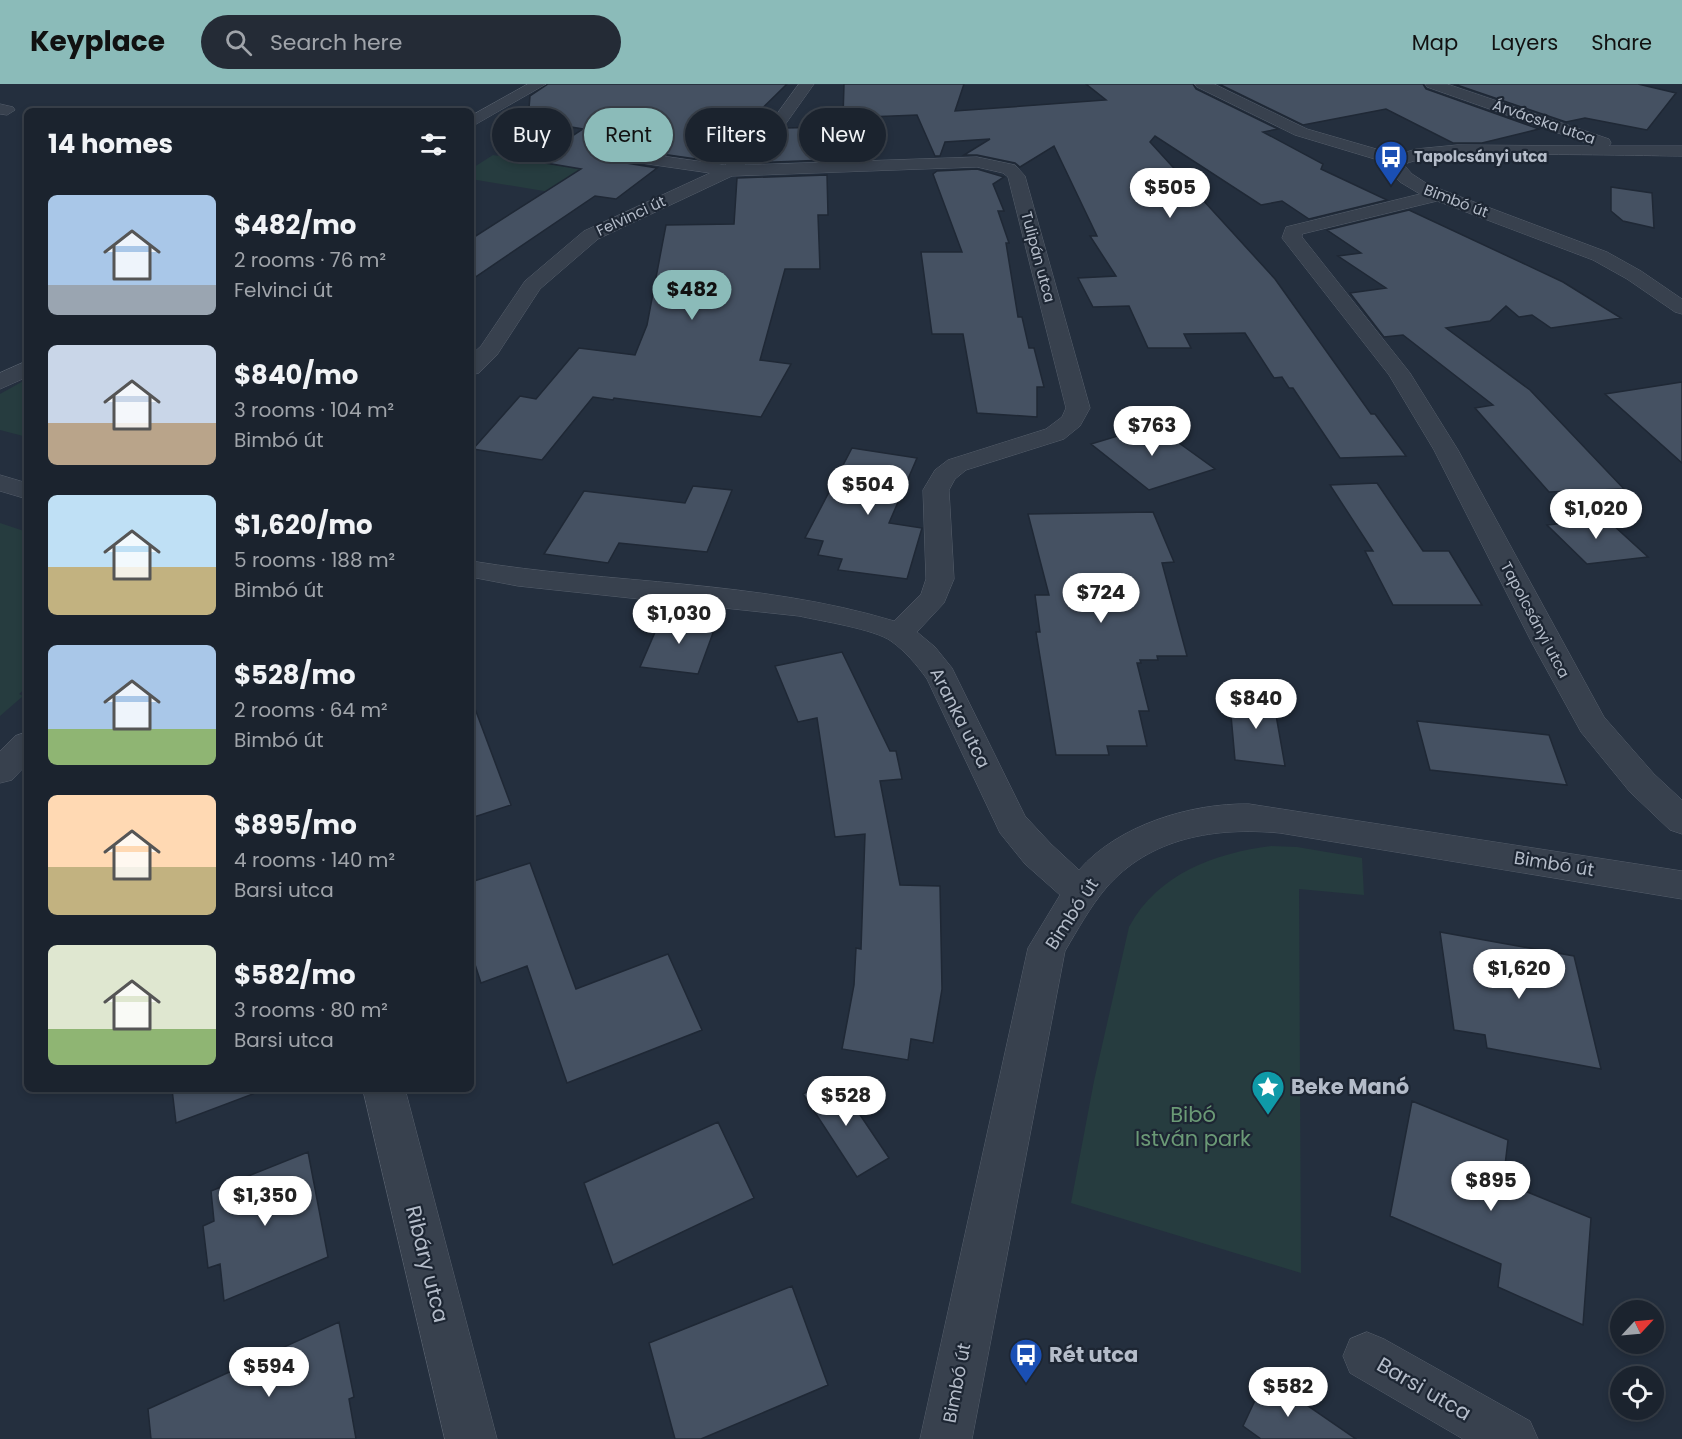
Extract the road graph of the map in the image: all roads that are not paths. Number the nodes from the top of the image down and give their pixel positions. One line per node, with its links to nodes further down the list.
1 (539, 84): 5 (street)
2 (807, 84): 10 (street, Felvinci út)
3 (1202, 84): 8 (street)
4 (1432, 84): 6 (street, Árvácska utca)
5 (474, 120)
6 (1621, 151): 7 (street); 8 (street)
7 (1682, 151)
8 (1397, 160): 11 (street, Bimbó út)
9 (668, 162): 10 (street, Tulipán utca)
10 (729, 171): 13 (street, Felvinci út); 21 (street, Tulipán utca)
11 (1438, 195): 12 (street, Bimbó út); 24 (street, Tapolcsányi utca)
12 (1682, 308)
13 (474, 365)
14 (24, 370): 15 (street)
15 (0, 382)
16 (0, 467): 17 (street)
17 (24, 474)
18 (0, 483): 19 (street)
19 (24, 490)
20 (474, 570): 21 (street, Aranka utca)
21 (900, 633): 26 (street, Aranka utca)
22 (24, 747): 23 (street)
23 (0, 771)
24 (1682, 821)
25 (1682, 885): 26 (street, Bimbó út)
26 (1081, 893): 30 (street, Bimbó út)
27 (385, 1092): 29 (street, Ribáry utca)
28 (1366, 1356): 31 (street, Barsi utca)
29 (471, 1439)
30 (946, 1439)
31 (1512, 1439)

